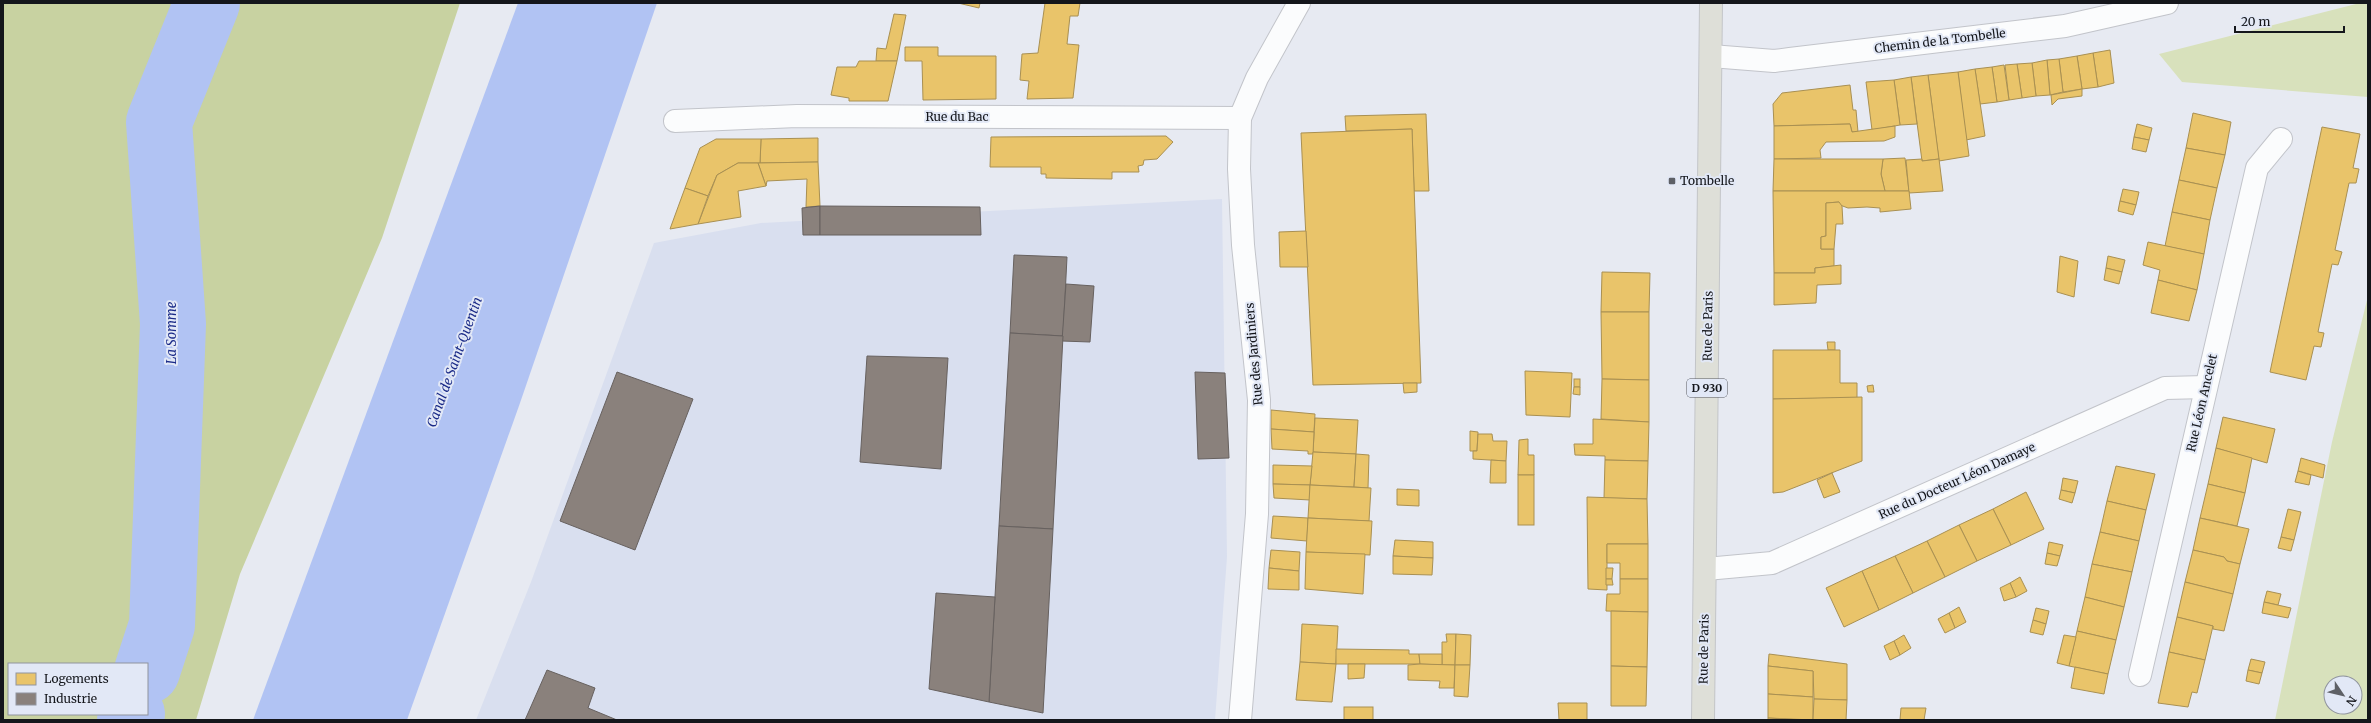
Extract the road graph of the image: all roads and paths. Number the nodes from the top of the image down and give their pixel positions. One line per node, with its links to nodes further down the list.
1 (1299, 3): 5 (street, Rue des Jardiniers)
2 (1711, 3): 4 (main road, Rue de Paris / D 930)
3 (2166, 3): 4 (street, Chemin de la Tombelle)
4 (1711, 56): 9 (main road, Rue de Paris / D 930)
5 (1240, 118): 6 (street, Rue du Bac); 11 (street, Rue des Jardiniers)
6 (675, 121)
7 (2281, 139): 8 (street, Rue Léon Ancelet)
8 (2206, 387): 9 (street, Rue du Docteur Léon Damaye); 10 (street, Rue Léon Ancelet)
9 (1706, 569): 12 (main road, Rue de Paris / D 930)
10 (2140, 675)
11 (1240, 720)
12 (1703, 720)

